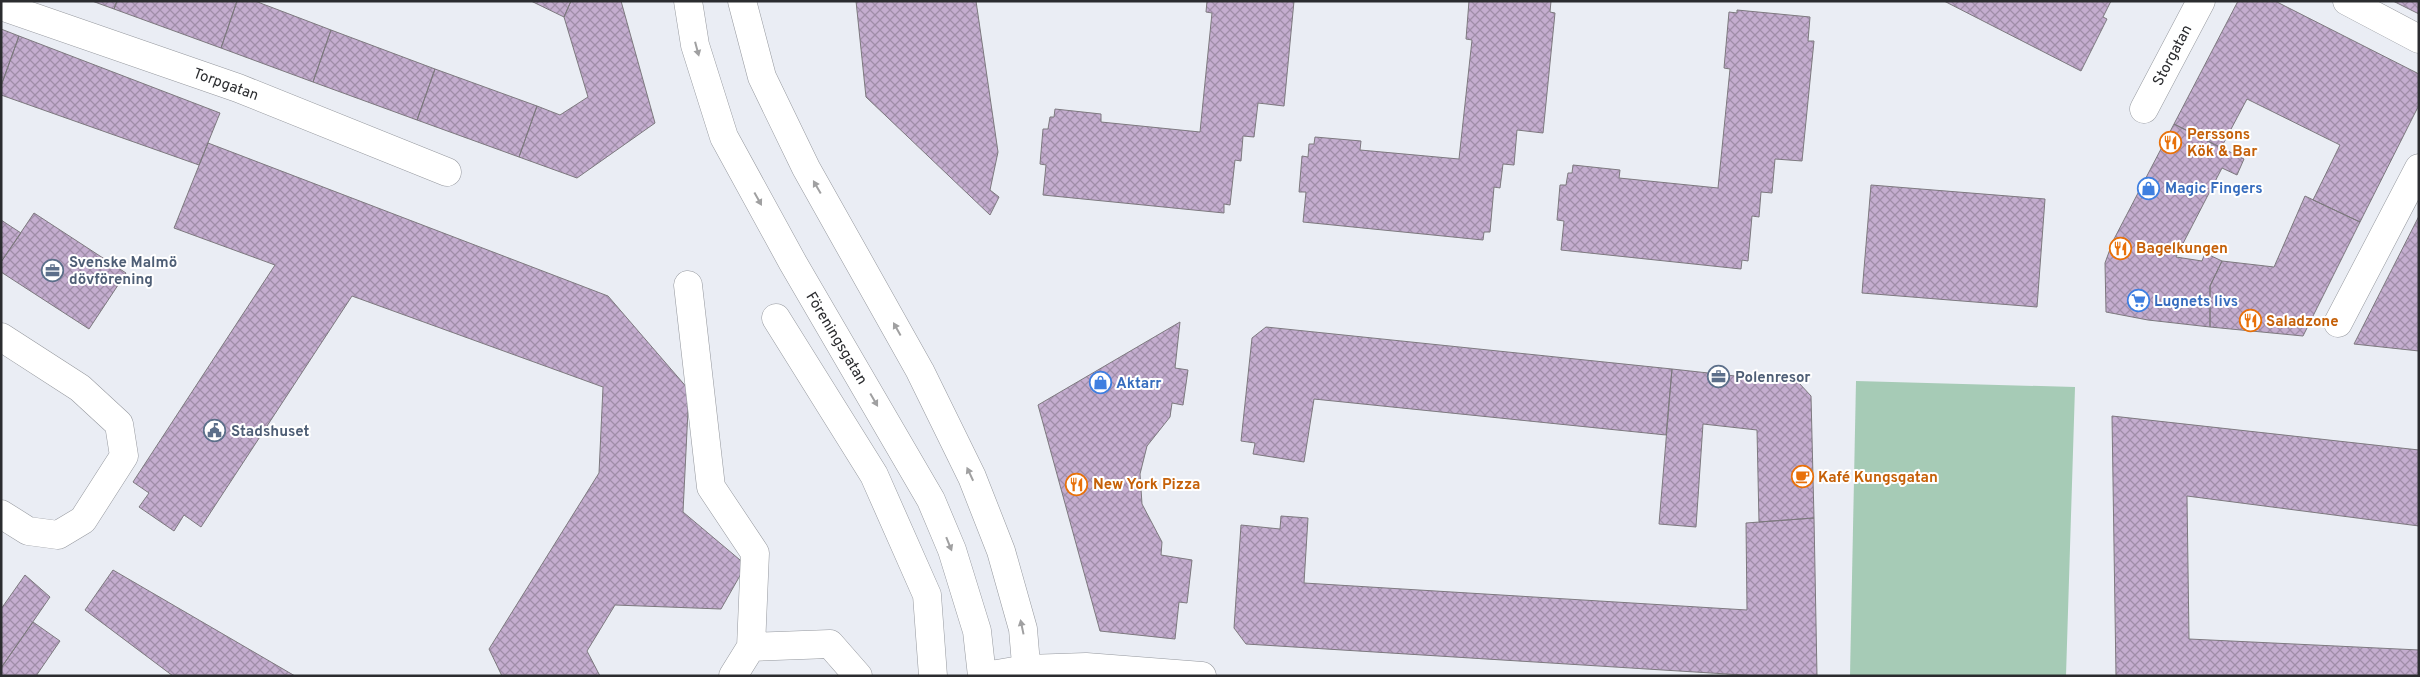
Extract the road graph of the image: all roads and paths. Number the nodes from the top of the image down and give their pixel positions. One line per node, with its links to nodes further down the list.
1 (688, 1): 20 (street, Föreningsgatan, one-way to 20)
2 (742, 1): 16 (street, one-way to 2)
3 (2201, 1): 7 (street, Storgatan)
4 (2347, 1): 6 (street)
5 (1, 6): 9 (street, Torpgatan)
6 (2419, 38)
7 (2144, 109)
8 (2419, 168): 12 (street)
9 (448, 172)
10 (688, 285): 15 (street)
11 (776, 318): 19 (street)
12 (2338, 323)
13 (1, 337): 14 (street)
14 (1, 514)
15 (751, 647): 17 (street); 18 (street)
16 (1027, 672): 20 (street); 21 (street)
17 (733, 676)
18 (858, 676)
19 (933, 676)
20 (983, 676)
21 (1202, 676)

